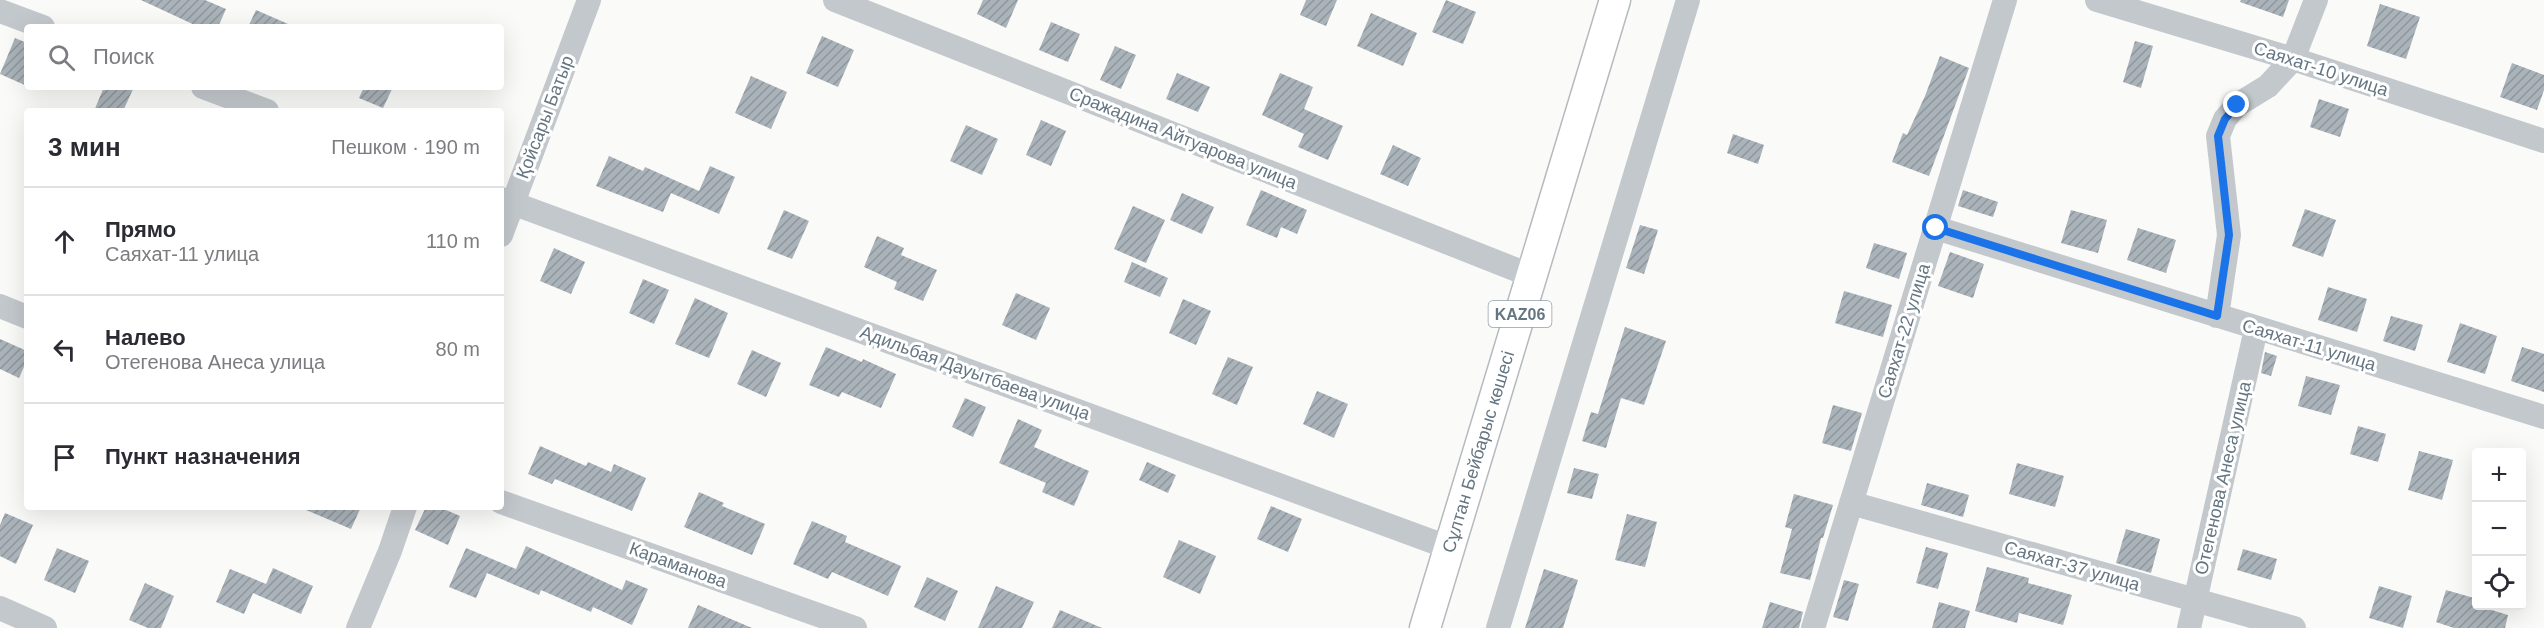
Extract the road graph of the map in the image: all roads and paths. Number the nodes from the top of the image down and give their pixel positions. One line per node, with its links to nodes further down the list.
1 (589, 0): 14 (street, Қойсары Батыр)
2 (835, 0): 17 (street, Сражадина Айтуарова улица)
3 (1616, 0): 17 (main road, Сұлтан Бейбарыс көшесі / KAZ06)
4 (1688, 0): 33 (street)
5 (2005, 0): 16 (street, Саяхат-22 улица)
6 (2097, 0): 10 (street, Саяхат-10 улица)
7 (2316, 0): 10 (street)
8 (0, 11): 9 (street)
9 (35, 24)
10 (2293, 59): 13 (street, Саяхат-10 улица); 20 (street)
11 (211, 90): 12 (street)
12 (259, 108)
13 (2544, 141)
14 (507, 201): 15 (street, Қойсары Батыр); 26 (street, Адильбая Дауытбаева улица)
15 (504, 218)
16 (1936, 228): 20 (street, Саяхат-11 улица); 24 (street, Саяхат-22 улица)
17 (1532, 276): 26 (main road, Сұлтан Бейбарыс көшесі / KAZ06)
18 (0, 306): 19 (street)
19 (24, 316)
20 (2217, 316): 21 (street, Саяхат-11 улица)
21 (2256, 328): 22 (street, Саяхат-11 улица); 27 (street, Отегенова Анеса улица)
22 (2544, 417)
23 (504, 503): 31 (street, Караманова)
24 (1851, 503): 27 (street, Саяхат-37 улица); 34 (street, Саяхат-22 улица)
25 (404, 510): 30 (street)
26 (1450, 548): 32 (main road, Сұлтан Бейбарыс көшесі / KAZ06)
27 (2196, 600): 35 (street, Отегенова Анеса улица); 36 (street, Саяхат-37 улица)
28 (0, 608): 29 (street)
29 (45, 628)
30 (358, 628)
31 (855, 628)
32 (1425, 628)
33 (1498, 628)
34 (1813, 628)
35 (2189, 628)
36 (2294, 628)

